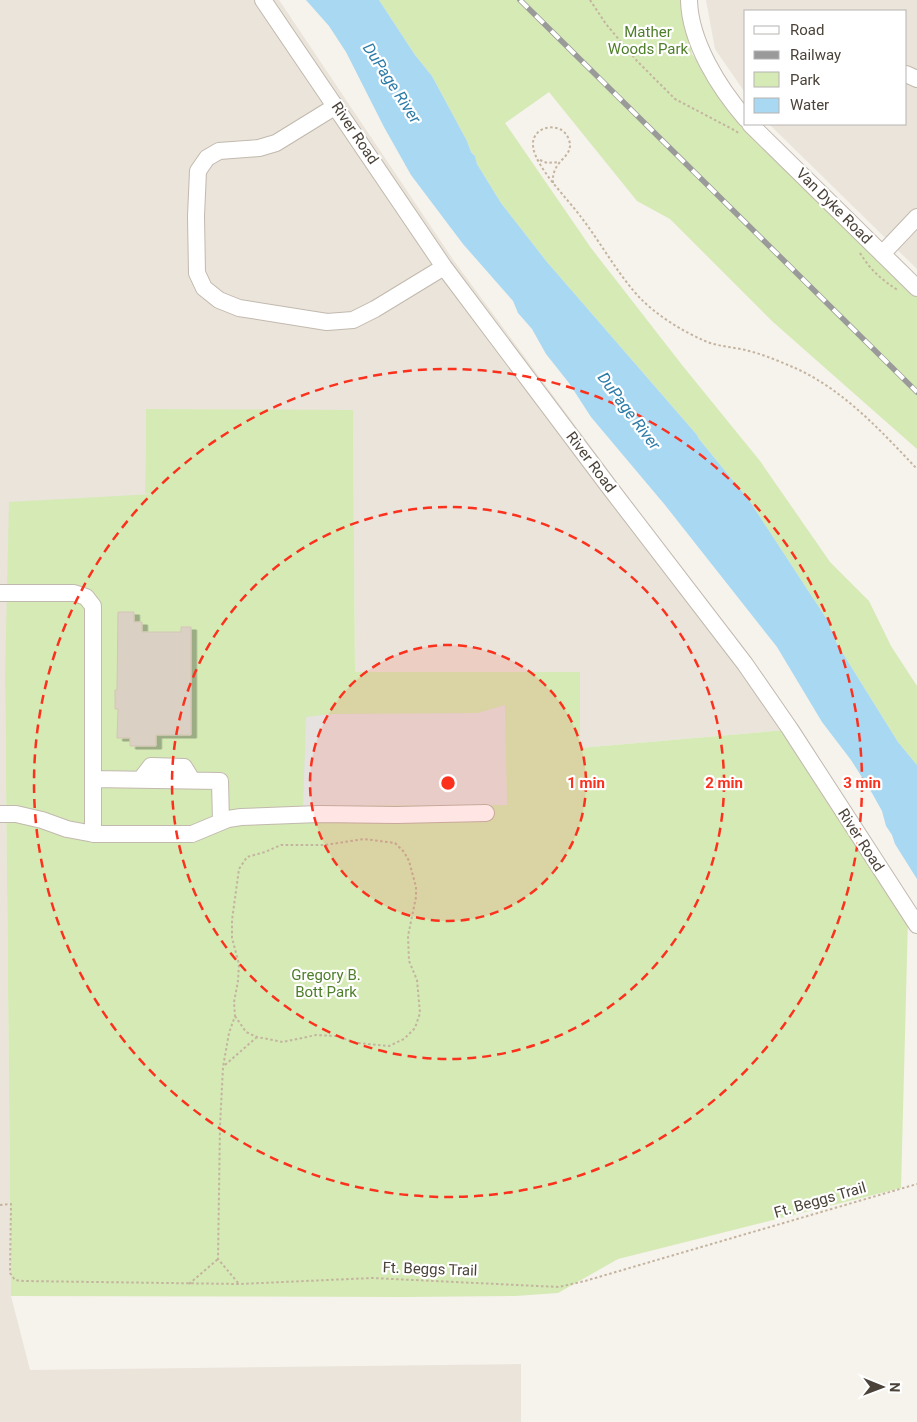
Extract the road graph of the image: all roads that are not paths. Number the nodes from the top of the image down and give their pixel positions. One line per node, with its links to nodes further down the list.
1 (263, 0): 3 (street, River Road)
2 (689, 0): 4 (street)
3 (336, 106): 8 (street, River Road); 8 (street)
4 (744, 117)
5 (745, 129): 7 (street, Van Dyke Road)
6 (917, 217): 7 (street)
7 (882, 254): 9 (street, Van Dyke Road)
8 (444, 267): 16 (street, River Road)
9 (917, 288)
10 (0, 593): 11 (street)
11 (93, 779): 14 (street); 15 (street)
12 (486, 813): 14 (street)
13 (0, 814): 15 (street)
14 (221, 822): 15 (street)
15 (93, 834)
16 (917, 925)

